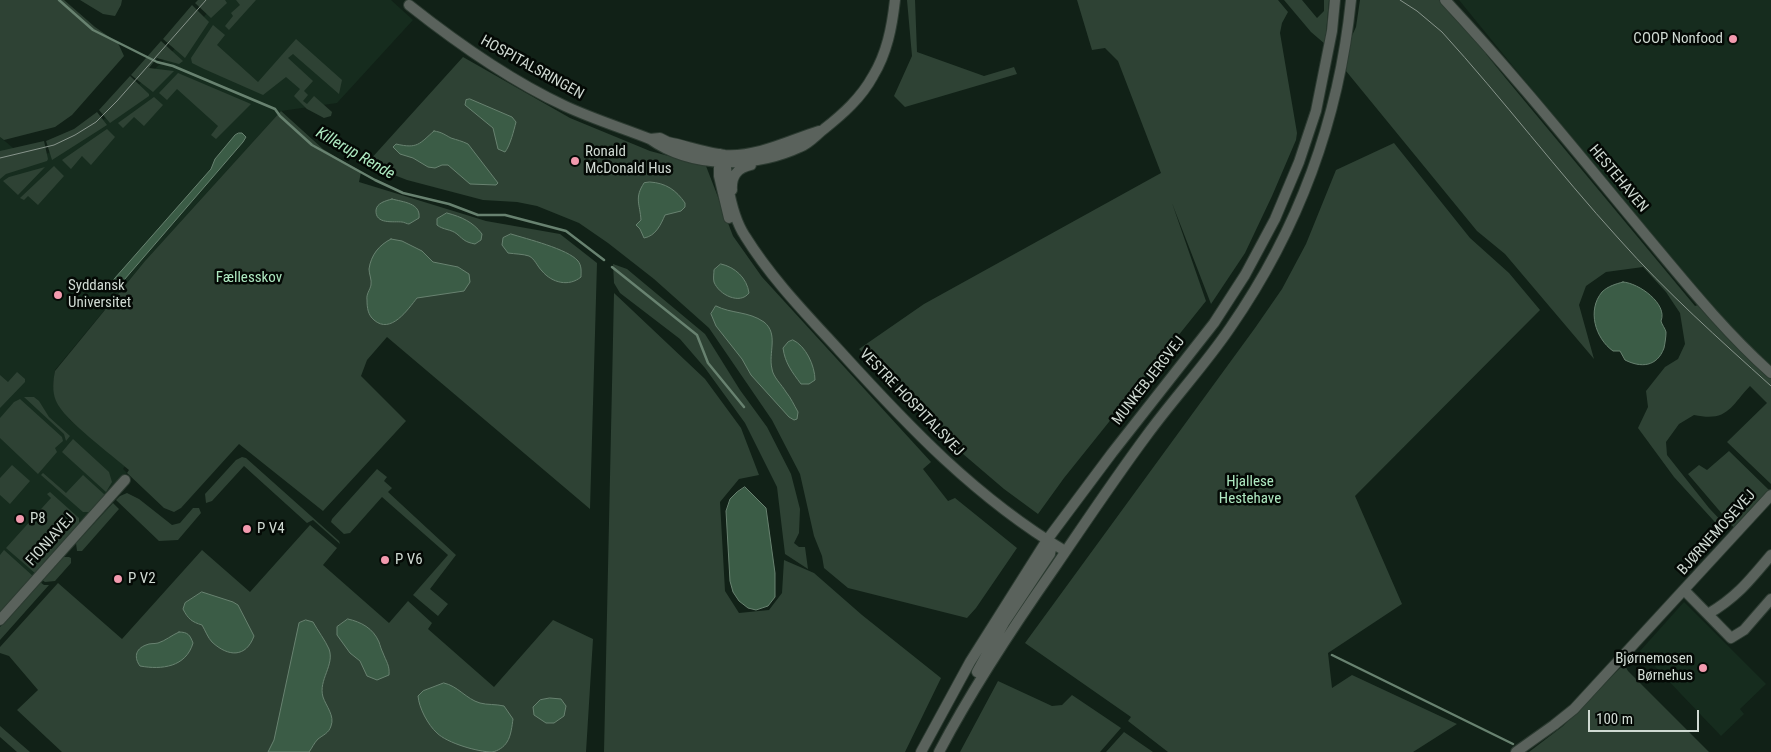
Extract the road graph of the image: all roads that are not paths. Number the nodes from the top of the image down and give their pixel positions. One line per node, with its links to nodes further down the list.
1 (895, 0): 6 (street, HOSPITALSRINGEN)
2 (1335, 0): 13 (street, MUNKEBJERGVEJ)
3 (1351, 0): 14 (street, MUNKEBJERGVEJ)
4 (1446, 0): 10 (street, HESTEHAVEN)
5 (409, 5): 8 (street, HOSPITALSRINGEN)
6 (823, 130): 7 (street, HOSPITALSRINGEN); 8 (street, HOSPITALSRINGEN)
7 (774, 156): 8 (street, HOSPITALSRINGEN); 9 (street)
8 (721, 159): 9 (street, VESTRE HOSPITALSVEJ)
9 (756, 254): 13 (street, VESTRE HOSPITALSVEJ)
10 (1771, 373)
11 (125, 480): 19 (street, FIONIAVEJ)
12 (1771, 495): 16 (street, BJØRNEMOSEVEJ)
13 (1047, 540): 14 (street, VESTRE HOSPITALSVEJ); 20 (street); 21 (street, MUNKEBJERGVEJ)
14 (1065, 551): 20 (street, MUNKEBJERGVEJ)
15 (1771, 555): 18 (street)
16 (1684, 590): 18 (street, BJØRNEMOSEVEJ); 22 (street, BJØRNEMOSEVEJ)
17 (1771, 599): 18 (street, BJØRNEMOSEVEJ)
18 (1708, 614)
19 (0, 620)
20 (940, 750)
21 (921, 752)
22 (1516, 752)

